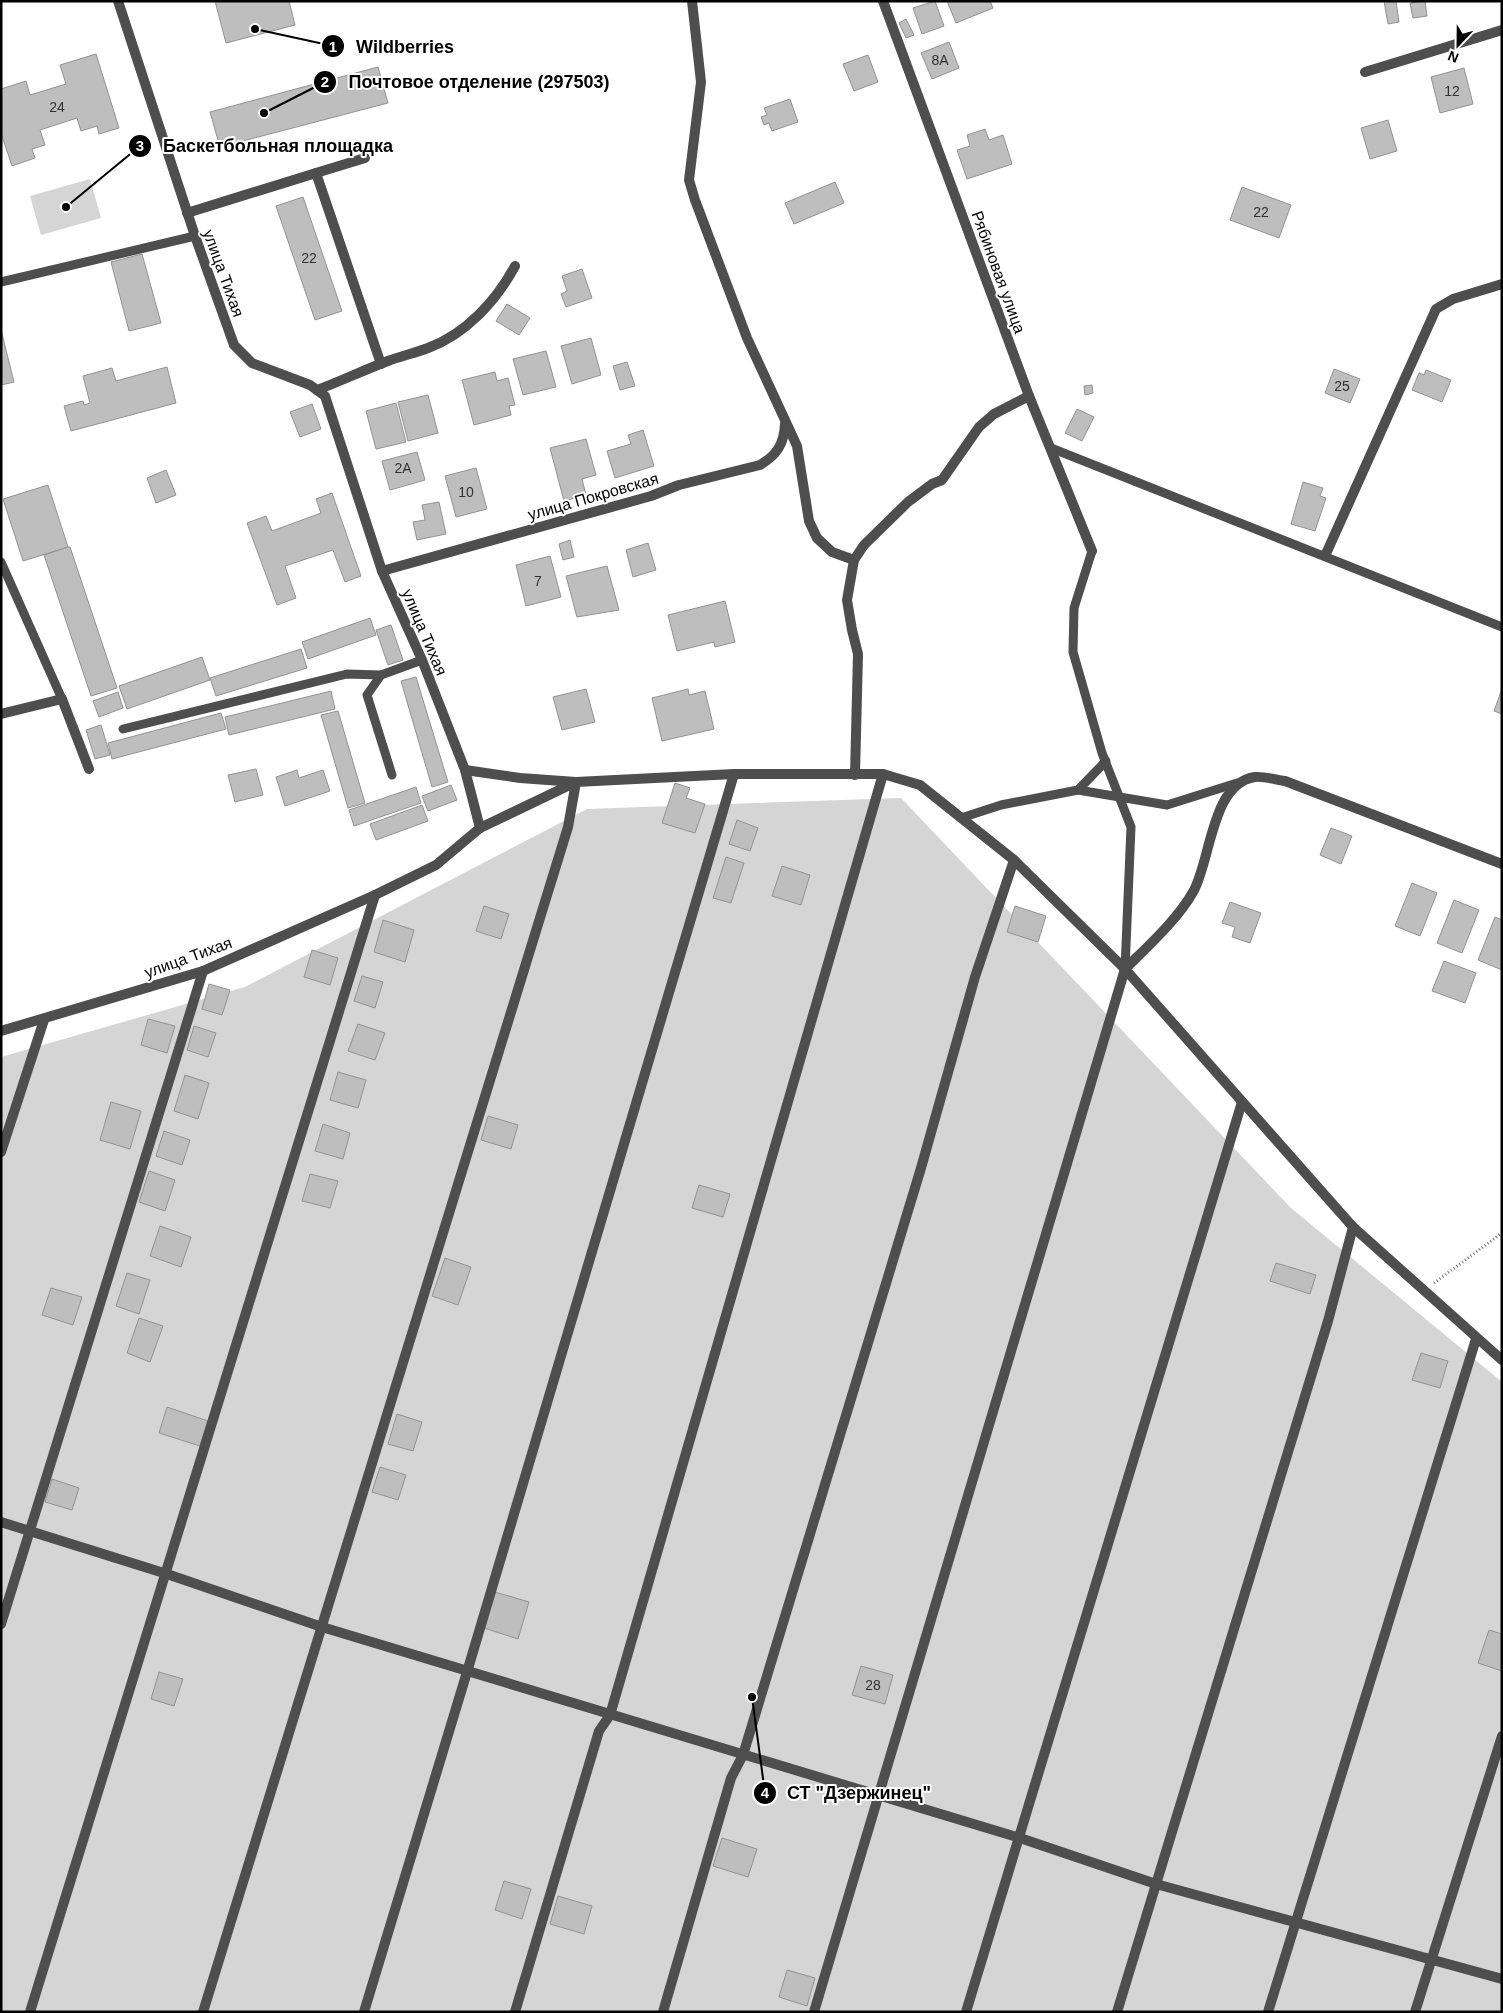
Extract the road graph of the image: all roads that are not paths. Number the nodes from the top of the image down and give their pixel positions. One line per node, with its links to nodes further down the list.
1 (118, 1): 8 (street, улица Тихая)
2 (692, 1): 16 (street)
3 (883, 1): 15 (street, Рябиновая улица)
4 (1502, 30): 5 (street)
5 (1366, 72)
6 (365, 158): 7 (street)
7 (316, 174): 8 (street); 13 (street)
8 (187, 213): 9 (street, улица Тихая)
9 (195, 236): 11 (lane); 14 (street, улица Тихая)
10 (515, 266): 13 (street)
11 (1, 282)
12 (1502, 284): 19 (street)
13 (381, 364): 14 (street)
14 (317, 390): 22 (street, улица Тихая)
15 (1029, 396): 17 (street, Рябиновая улица); 20 (street)
16 (785, 422): 20 (street); 22 (street, улица Покровская)
17 (1052, 448): 18 (street, Рябиновая улица); 19 (lane)
18 (1092, 551): 29 (lane)
19 (1325, 556): 23 (lane)
20 (854, 560): 35 (street)
21 (1, 562): 26 (lane)
22 (382, 571): 24 (street, улица Тихая)
23 (1502, 627)
24 (422, 660): 25 (lane); 31 (street, улица Тихая)
25 (381, 675): 28 (lane); 34 (lane)
26 (62, 699): 27 (street); 30 (street)
27 (1, 714)
28 (123, 729)
29 (1106, 762): 38 (lane); 39 (lane)
30 (89, 769)
31 (465, 770): 36 (street); 41 (street, улица Тихая)
32 (734, 774): 35 (street); 36 (street); 59 (street)
33 (883, 774): 35 (street); 40 (street); 60 (street)
34 (392, 775)
35 (856, 775)
36 (576, 782): 41 (street); 58 (street)
37 (1237, 783): 39 (lane); 43 (street); 45 (street)
38 (1078, 790): 39 (lane); 40 (lane)
39 (1120, 798): 45 (lane)
40 (961, 818): 42 (street)
41 (480, 828): 44 (street, улица Тихая)
42 (1014, 860): 45 (street); 62 (street)
43 (1502, 864)
44 (375, 895): 46 (street, улица Тихая); 56 (street)
45 (1125, 969): 49 (street); 63 (street)
46 (203, 971): 47 (street, улица Тихая); 55 (street)
47 (44, 1020): 48 (street, улица Тихая); 50 (street)
48 (1, 1030)
49 (1242, 1102): 51 (street); 64 (street)
50 (1, 1152)
51 (1353, 1227): 52 (street); 65 (street)
52 (1476, 1339): 53 (street); 66 (street)
53 (1502, 1360)
54 (1, 1522): 55 (street)
55 (30, 1530): 56 (street); 57 (street)
56 (167, 1574): 58 (street); 69 (street)
57 (1, 1624)
58 (322, 1627): 59 (street); 70 (street)
59 (468, 1672): 60 (street); 71 (street)
60 (610, 1714): 62 (street); 72 (street)
61 (1502, 1736): 67 (street)
62 (743, 1756): 63 (street); 73 (street)
63 (879, 1795): 64 (street); 74 (street)
64 (1020, 1838): 65 (street); 75 (street)
65 (1156, 1884): 66 (street); 76 (street)
66 (1296, 1922): 67 (street); 77 (street)
67 (1431, 1961): 68 (street); 78 (street)
68 (1502, 1979)
69 (30, 2012)
70 (203, 2012)
71 (364, 2012)
72 (515, 2012)
73 (663, 2012)
74 (814, 2012)
75 (966, 2012)
76 (1117, 2012)
77 (1268, 2012)
78 (1415, 2012)

